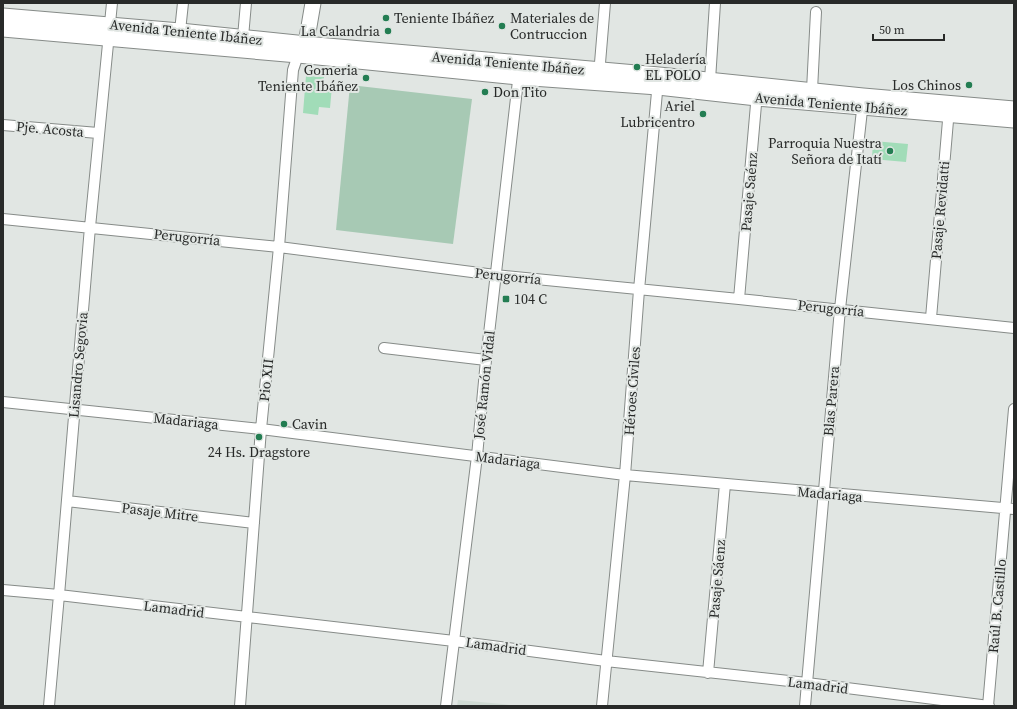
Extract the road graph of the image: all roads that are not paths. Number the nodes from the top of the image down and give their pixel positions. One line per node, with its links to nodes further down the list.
1 (112, 3): 12 (street, Lisandro Segovia)
2 (183, 3): 11 (street)
3 (246, 3): 13 (street)
4 (313, 3): 14 (main road)
5 (323, 3): 14 (main road)
6 (606, 3): 16 (street)
7 (715, 3): 17 (street)
8 (816, 12): 19 (street)
9 (3, 16): 12 (main road, Avenida Teniente Ibáñez)
10 (3, 29): 12 (main road, Avenida Teniente Ibáñez)
11 (180, 31): 12 (main road, Avenida Teniente Ibáñez); 13 (main road, Avenida Teniente Ibáñez)
12 (109, 32): 14 (main road, Avenida Teniente Ibáñez); 26 (street, Lisandro Segovia)
13 (243, 37): 14 (main road, Avenida Teniente Ibáñez)
14 (309, 51): 15 (main road, Avenida Teniente Ibáñez); 29 (street, Pio XII)
15 (519, 71): 16 (main road, Avenida Teniente Ibáñez); 30 (street, José Ramón Vidal)
16 (599, 77): 18 (main road, Avenida Teniente Ibáñez)
17 (710, 80): 18 (main road, Avenida Teniente Ibáñez); 20 (main road, Avenida Teniente Ibáñez)
18 (658, 81): 20 (main road, Avenida Teniente Ibáñez); 31 (street, Héroes Civiles)
19 (812, 90): 20 (main road, Avenida Teniente Ibáñez); 21 (main road, Avenida Teniente Ibáñez)
20 (757, 92): 21 (main road, Avenida Teniente Ibáñez); 32 (street, Pasaje Saénz)
21 (862, 101): 22 (main road, Avenida Teniente Ibáñez); 33 (street, Blas Parera)
22 (949, 109): 23 (main road, Avenida Teniente Ibáñez); 24 (main road, Avenida Teniente Ibáñez); 34 (street, Pasaje Revidatti)
23 (1014, 109)
24 (1014, 120)
25 (3, 125): 26 (street, Pje. Acosta)
26 (98, 133): 28 (street, Lisandro Segovia)
27 (3, 219): 28 (street, Perugorría)
28 (90, 227): 29 (street, Perugorría); 39 (street, Lisandro Segovia)
29 (279, 247): 30 (street, Perugorría); 41 (street, Pio XII)
30 (495, 276): 31 (street, Perugorría); 37 (street, José Ramón Vidal)
31 (639, 290): 32 (street, Perugorría); 43 (street, Héroes Civiles)
32 (740, 299): 33 (street, Perugorría)
33 (840, 309): 34 (street, Perugorría); 45 (street, Blas Parera)
34 (931, 318): 35 (street, Perugorría)
35 (1014, 328)
36 (384, 348): 37 (street)
37 (486, 360): 42 (street, José Ramón Vidal)
38 (3, 402): 39 (street, Madariaga)
39 (74, 409): 41 (street, Madariaga); 46 (street, Lisandro Segovia)
40 (1014, 410): 47 (street, Raúl B. Castillo)
41 (261, 429): 42 (street, Madariaga); 48 (street, Pio XII)
42 (476, 456): 43 (street, Madariaga); 52 (street, José Ramón Vidal)
43 (625, 475): 44 (street, Madariaga); 53 (street, Héroes Civiles)
44 (725, 484): 45 (street, Madariaga); 54 (street, Pasaje Sáenz)
45 (823, 493): 47 (street, Madariaga); 55 (street, Blas Parera)
46 (67, 502): 48 (street, Pasaje Mitre); 50 (street, Lisandro Segovia)
47 (1010, 509): 61 (street, Raúl B. Castillo)
48 (254, 523): 51 (street, Pio XII)
49 (3, 590): 50 (street, Lamadrid)
50 (59, 595): 51 (street, Lamadrid); 56 (street, Lisandro Segovia)
51 (246, 617): 52 (street, Lamadrid); 57 (street, Pio XII)
52 (454, 640): 53 (street, Lamadrid); 58 (street, José Ramón Vidal)
53 (606, 661): 54 (street, Lamadrid); 59 (street, Héroes Civiles)
54 (708, 673): 55 (street, Lamadrid)
55 (807, 683): 60 (street, Blas Parera); 61 (street, Lamadrid)
56 (49, 706)
57 (240, 706)
58 (446, 706)
59 (602, 706)
60 (805, 706)
61 (989, 706)

